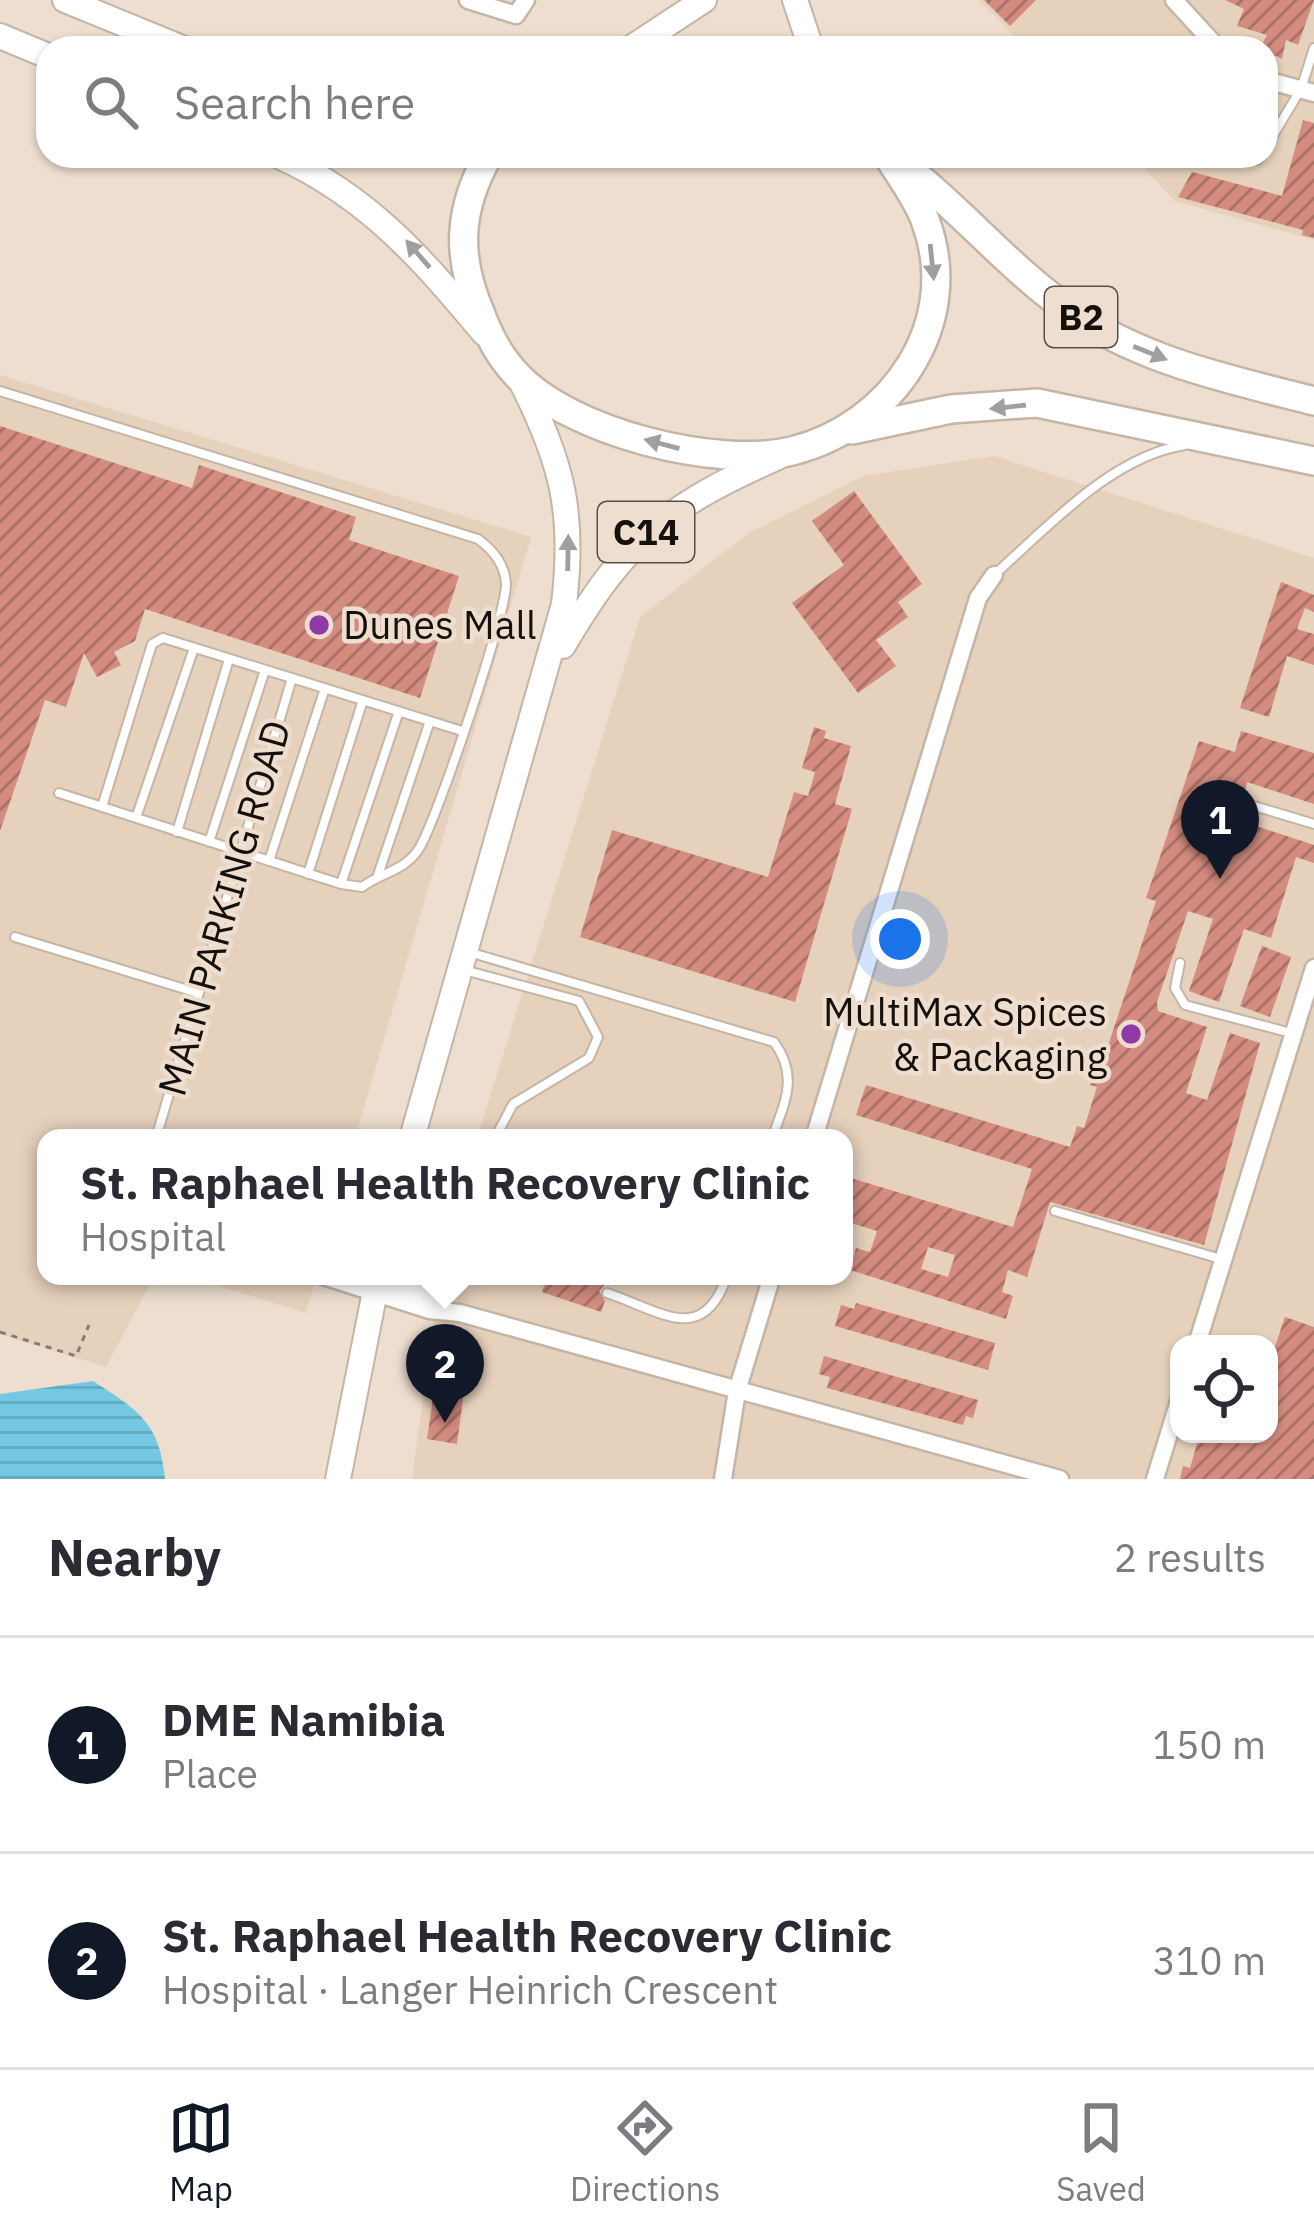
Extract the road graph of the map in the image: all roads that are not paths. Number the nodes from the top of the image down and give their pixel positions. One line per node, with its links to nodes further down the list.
1 (65, 0): 8 (main road)
2 (468, 0): 6 (street)
3 (704, 0): 9 (main road)
4 (795, 0): 10 (main road)
5 (1174, 0): 11 (street)
6 (524, 6)
7 (0, 36): 13 (main road)
8 (153, 36)
9 (650, 36)
10 (807, 36)
11 (1207, 36)
12 (1314, 48): 15 (lane)
13 (36, 51)
14 (1278, 83): 15 (street)
15 (1307, 91): 16 (lane)
16 (1278, 131)
17 (305, 168): 21 (main road, one-way to 17)
18 (483, 168): 21 (highway)
19 (897, 168): 25 (highway, one-way to 25)
20 (904, 168): 24 (highway, B2, one-way to 24)
21 (493, 344): 22 (highway)
22 (520, 379): 27 (highway, one-way to 22); 32 (main road, C14, one-way to 22)
23 (0, 392): 39 (lane)
24 (1314, 401)
25 (830, 435): 26 (highway, B2, one-way to 25); 27 (highway)
26 (1246, 445): 28 (highway, B2); 29 (lane)
27 (791, 451): 32 (main road, C14)
28 (1314, 461)
29 (994, 575): 66 (street)
30 (194, 648): 31 (lane); 42 (lane); 43 (lane)
31 (229, 659): 33 (lane); 45 (lane)
32 (550, 668): 53 (main road, C14)
33 (265, 670): 34 (lane); 46 (lane)
34 (292, 678): 35 (lane); 47 (lane, MAIN PARKING ROAD)
35 (325, 688): 36 (lane); 48 (lane)
36 (362, 700): 37 (lane); 49 (lane)
37 (399, 711): 38 (lane); 51 (lane)
38 (430, 721): 39 (lane); 50 (lane)
39 (462, 731): 50 (lane)
40 (59, 793): 42 (lane)
41 (1234, 800): 44 (lane)
42 (102, 807): 43 (lane)
43 (136, 818): 45 (lane)
44 (1314, 824)
45 (177, 832): 46 (lane)
46 (208, 842): 47 (lane)
47 (239, 852): 48 (lane); 58 (lane, MAIN PARKING ROAD)
48 (269, 861): 49 (lane)
49 (308, 874): 51 (lane)
50 (378, 875): 51 (lane)
51 (341, 884)
52 (15, 937): 58 (lane)
53 (466, 960): 56 (lane); 57 (lane); 60 (main road, C14)
54 (1180, 963): 59 (lane)
55 (1314, 968): 59 (street)
56 (547, 972): 57 (lane); 65 (lane)
57 (544, 990): 64 (lane)
58 (198, 993): 61 (lane, MAIN PARKING ROAD)
59 (1293, 1034): 68 (street)
60 (418, 1112): 62 (main road); 63 (main road, C14)
61 (159, 1129)
62 (400, 1129)
63 (414, 1129)
64 (500, 1129)
65 (775, 1129)
66 (817, 1129)
67 (1055, 1211): 68 (lane)
68 (1223, 1260): 76 (street)
69 (375, 1285): 79 (main road)
70 (386, 1285): 75 (street)
71 (724, 1285): 74 (lane)
72 (769, 1285): 77 (street)
73 (430, 1286): 75 (street)
74 (607, 1293)
75 (460, 1313): 77 (street)
76 (1200, 1335)
77 (737, 1391): 80 (street); 81 (street)
78 (1170, 1429): 82 (street)
79 (338, 1479)
80 (723, 1479)
81 (1060, 1479)
82 (1154, 1479)

